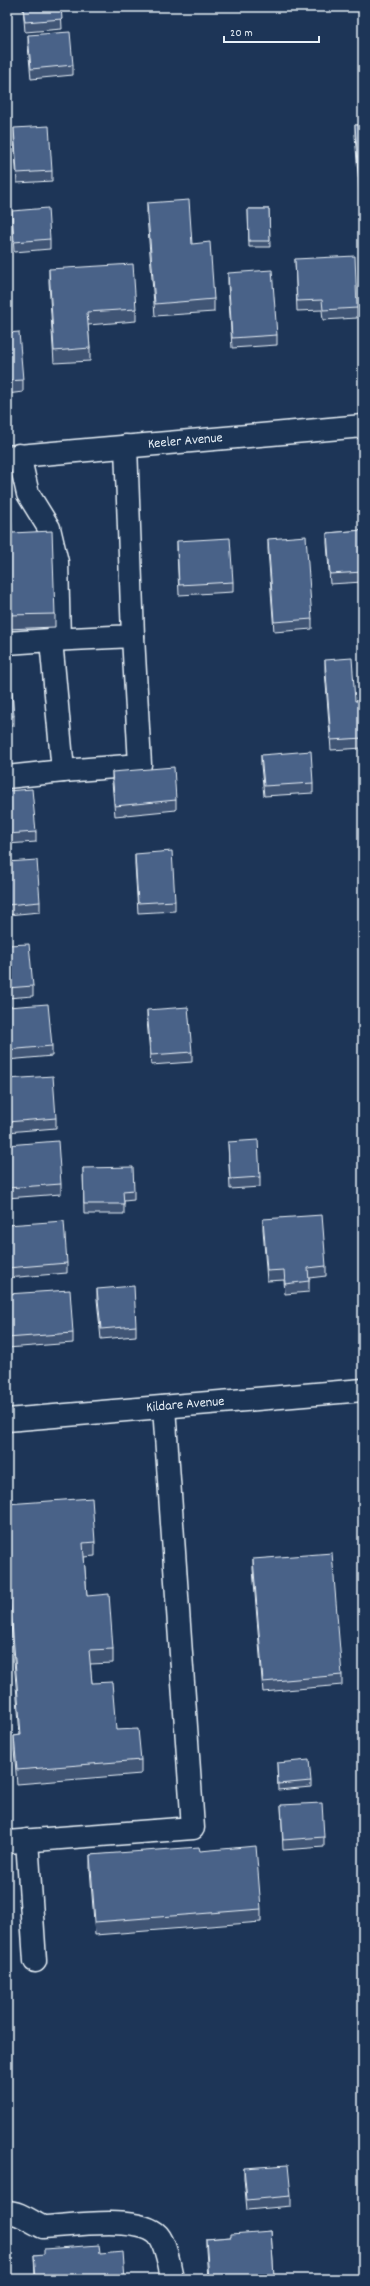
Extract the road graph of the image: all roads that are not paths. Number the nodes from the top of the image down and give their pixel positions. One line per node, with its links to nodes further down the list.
1 (363, 426): 2 (street, Keeler Avenue)
2 (126, 446): 3 (street, Keeler Avenue); 4 (street)
3 (13, 456): 5 (street)
4 (133, 636): 5 (street); 7 (street)
5 (55, 640): 6 (street); 7 (street)
6 (7, 643)
7 (63, 771): 8 (street)
8 (7, 777)
9 (363, 1390): 10 (street, Kildare Avenue)
10 (164, 1406): 11 (street, Kildare Avenue); 12 (street)
11 (7, 1420)
12 (17, 1841): 13 (street)
13 (35, 1961)
14 (7, 2212): 15 (street)
15 (172, 2279)

